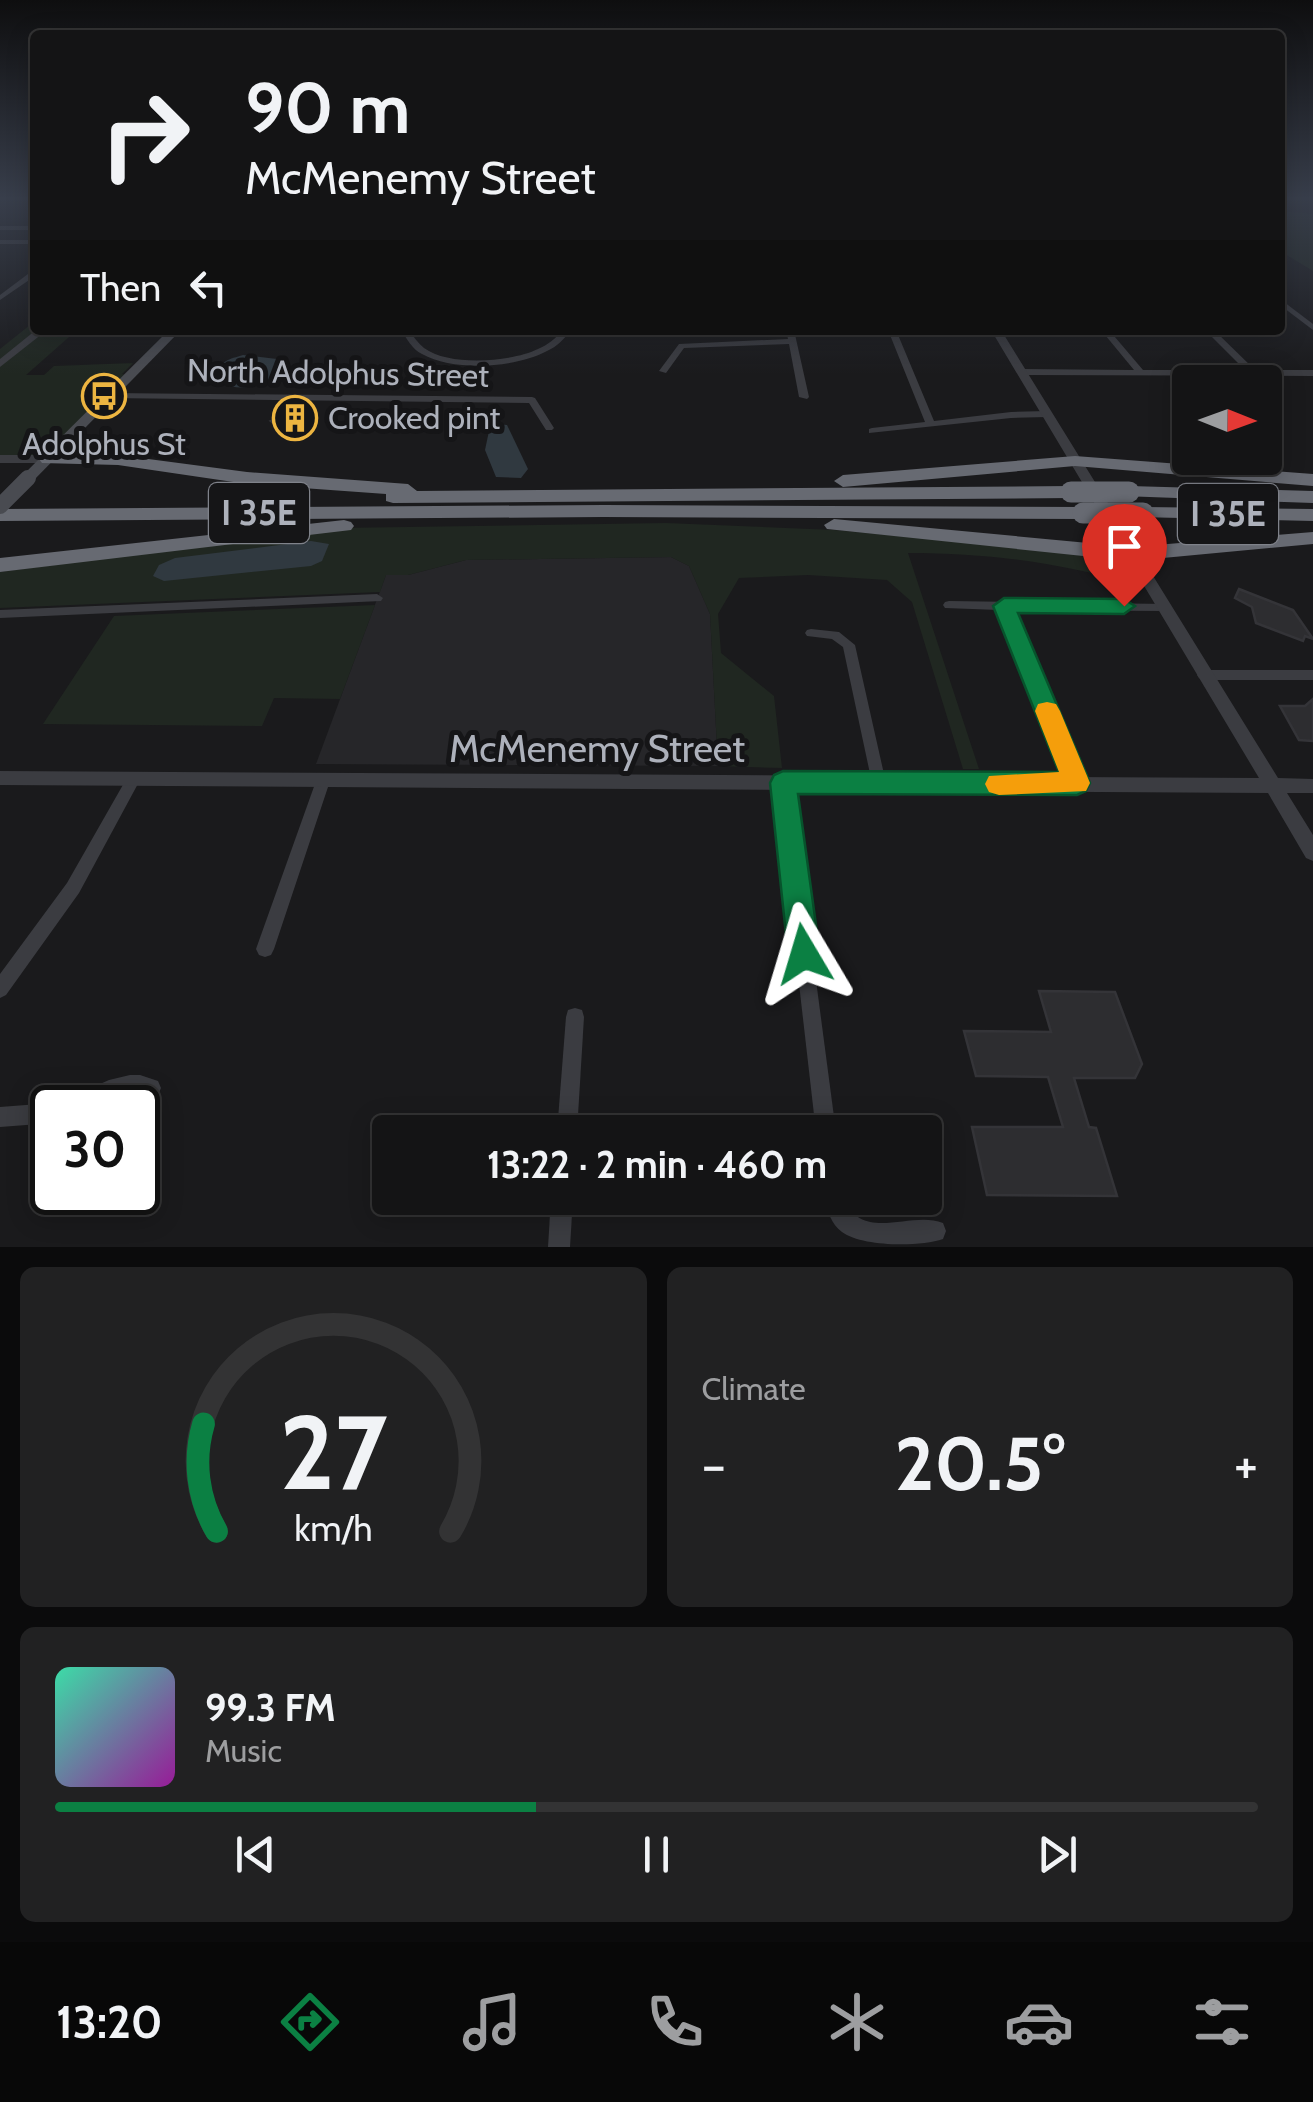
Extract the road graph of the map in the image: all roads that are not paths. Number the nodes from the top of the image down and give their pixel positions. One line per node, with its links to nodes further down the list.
1 (30, 277): 2 (street)
2 (0, 298)
3 (1285, 305): 4 (street)
4 (1313, 328)
5 (36, 335): 14 (street)
6 (169, 335): 22 (main road)
7 (408, 335): 8 (street)
8 (564, 335)
9 (894, 335): 25 (street)
10 (999, 335): 17 (street)
11 (1109, 335): 18 (street)
12 (1215, 335): 15 (street)
13 (791, 336): 16 (street); 23 (street)
14 (0, 364)
15 (1245, 365)
16 (663, 371)
17 (1022, 372): 18 (street); 24 (street)
18 (1140, 372): 19 (street)
19 (1172, 372)
20 (1282, 372): 21 (street)
21 (1313, 373)
22 (110, 396): 26 (street, North Adolphus Street); 28 (main road)
23 (804, 397)
24 (1047, 414): 25 (street); 30 (street)
25 (930, 425): 27 (street)
26 (549, 428)
27 (872, 430)
28 (48, 458): 29 (street); 33 (highway); 35 (main road, bridge)
29 (0, 459)
30 (1076, 461): 31 (highway); 32 (highway); 41 (street)
31 (1313, 480)
32 (575, 494): 33 (highway, I 35E); 34 (highway, I 35E, bridge)
33 (486, 495): 35 (highway, I 35E)
34 (1313, 496)
35 (0, 504)
36 (518, 511): 37 (highway, I 35E); 38 (highway, I 35E); 42 (highway)
37 (691, 511): 39 (highway, I 35E, bridge); 41 (highway)
38 (0, 515)
39 (1313, 515)
40 (1313, 538): 41 (highway)
41 (1131, 554): 46 (street)
42 (0, 566)
43 (377, 598): 47 (street)
44 (950, 605): 45 (street)
45 (1004, 606): 46 (street); 56 (street)
46 (1163, 607): 49 (street)
47 (0, 614)
48 (811, 634): 55 (street)
49 (1204, 675): 50 (street); 57 (street)
50 (1313, 675)
51 (0, 778): 52 (street, McMenemy Street)
52 (134, 780): 53 (street, McMenemy Street); 61 (street)
53 (322, 780): 54 (street, McMenemy Street); 60 (street)
54 (783, 783): 55 (street, McMenemy Street); 65 (street)
55 (879, 783): 56 (street, McMenemy Street)
56 (1077, 783): 57 (street, McMenemy Street)
57 (1271, 786): 58 (street, McMenemy Street); 59 (street)
58 (1313, 786)
59 (1313, 852)
60 (265, 950)
61 (0, 989)
62 (575, 1016): 64 (street)
63 (30, 1115): 66 (street)
64 (568, 1115)
65 (824, 1115)
66 (0, 1117)
67 (561, 1215): 70 (street)
68 (837, 1215): 69 (street)
69 (935, 1231)
70 (559, 1247)

